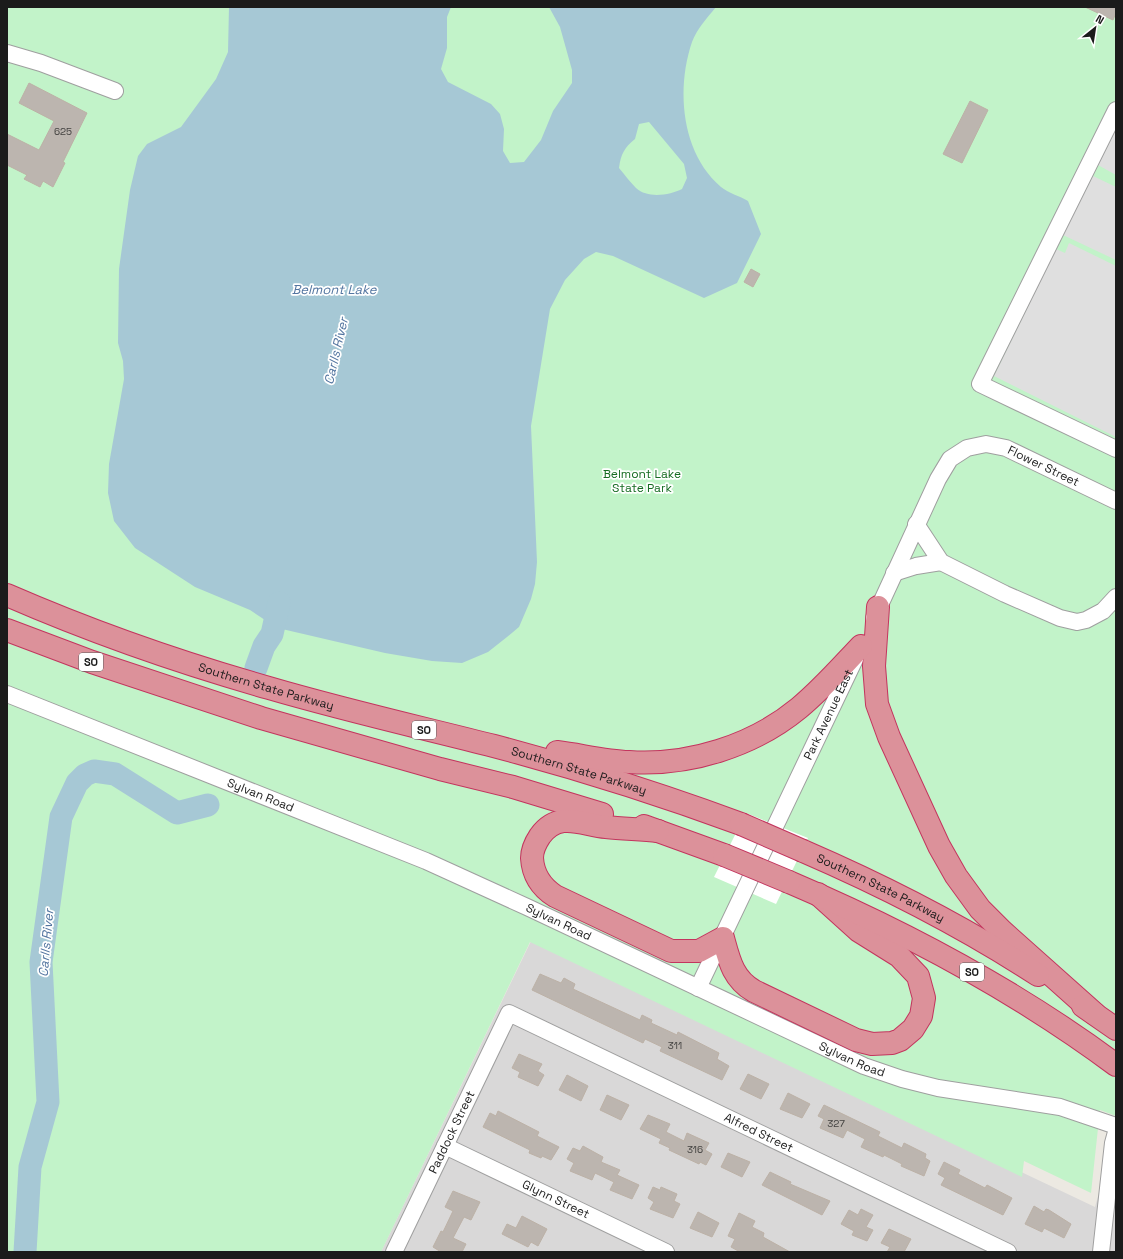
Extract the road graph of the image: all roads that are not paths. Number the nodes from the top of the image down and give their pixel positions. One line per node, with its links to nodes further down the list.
1 (7, 53): 2 (street)
2 (115, 91)
3 (1116, 110): 5 (street)
4 (967, 448): 6 (street, Flower Street); 7 (street, Park Avenue East)
5 (1116, 449)
6 (1116, 501)
7 (916, 524): 8 (street); 9 (street, Park Avenue East)
8 (941, 562): 9 (street); 11 (street)
9 (894, 573): 12 (street, Park Avenue East)
10 (13, 597): 16 (highway, Southern State Parkway / SO)
11 (1116, 597)
12 (878, 607): 14 (street, Park Avenue East); 22 (highway)
13 (13, 633): 17 (highway, SO)
14 (861, 646): 16 (highway); 19 (street, Park Avenue East)
15 (7, 694): 20 (street, Sylvan Road)
16 (494, 746): 22 (highway, Southern State Parkway / SO, bridge)
17 (658, 831): 18 (highway, SO, bridge); 19 (highway)
18 (818, 894): 19 (highway); 24 (highway, SO)
19 (723, 938): 20 (street, Park Avenue East)
20 (698, 988): 25 (street, Sylvan Road)
21 (509, 1013): 27 (street, Paddock Street); 30 (street, Alfred Street)
22 (1095, 1014): 23 (highway, Southern State Parkway / SO)
23 (1116, 1029)
24 (1116, 1065)
25 (1116, 1126)
26 (1116, 1132): 31 (street)
27 (445, 1146): 28 (street, Paddock Street); 29 (street, Glynn Street)
28 (394, 1252)
29 (666, 1252)
30 (1008, 1252)
31 (1101, 1252)

